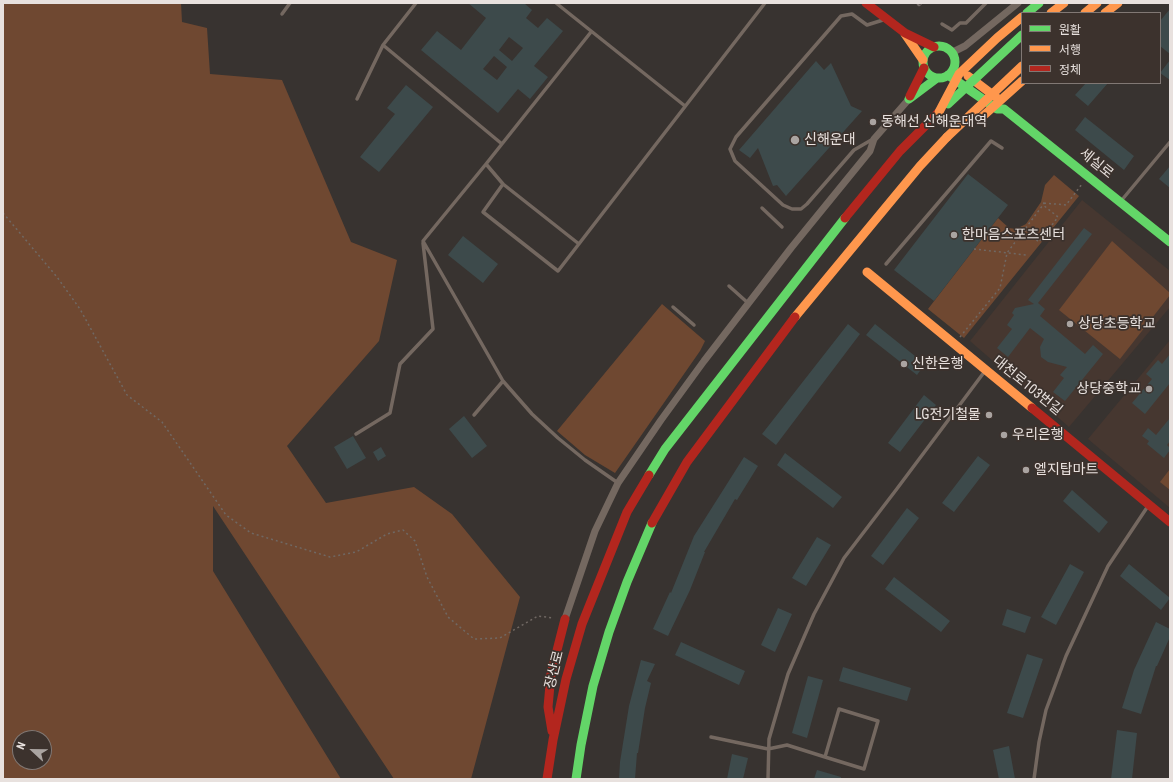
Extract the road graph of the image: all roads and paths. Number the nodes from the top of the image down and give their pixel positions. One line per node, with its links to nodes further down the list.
1 (290, 3): 16 (lane)
2 (416, 3): 23 (lane)
3 (556, 3): 20 (lane)
4 (765, 3): 34 (lane)
5 (866, 3): 18 (main road)
6 (986, 3): 19 (lane)
7 (1018, 3): 25 (street)
8 (1039, 3): 12 (main road)
9 (1064, 3): 13 (main road)
10 (1097, 3): 14 (main road)
11 (1118, 3): 15 (main road)
12 (1028, 12)
13 (1052, 12)
14 (1086, 12)
15 (1106, 12)
16 (282, 14)
17 (1021, 18): 36 (main road, bridge)
18 (886, 19): 21 (main road); 38 (lane)
19 (942, 24)
20 (591, 32): 34 (lane); 40 (lane)
21 (905, 33): 24 (main road); 26 (main road)
22 (1021, 36): 36 (main road, 장산로, bridge)
23 (383, 45): 33 (lane); 40 (lane)
24 (934, 47): 25 (main road); 26 (main road)
25 (952, 53): 27 (main road)
26 (923, 64): 30 (main road); 32 (main road)
27 (954, 67): 29 (main road); 35 (main road, 세실로)
28 (1021, 67): 37 (main road, bridge)
29 (948, 75): 30 (main road); 35 (main road, 세실로)
30 (937, 78): 32 (main road)
31 (1021, 82): 37 (main road, bridge)
32 (909, 98): 38 (street)
33 (357, 99)
34 (685, 106): 54 (lane)
35 (1004, 109): 43 (main road, 세실로)
36 (939, 112): 74 (main road, 장산로)
37 (947, 137): 78 (main road)
38 (874, 139): 61 (street)
39 (1170, 142): 46 (lane)
40 (502, 144): 42 (lane)
41 (1002, 148): 58 (lane)
42 (486, 164): 44 (lane); 52 (lane)
43 (1088, 176): 46 (main road, 세실로); 47 (path)
44 (503, 184): 54 (lane); 54 (lane)
45 (1041, 202): 47 (path)
46 (1120, 202): 53 (main road, 세실로)
47 (1043, 204): 51 (path); 51 (path)
48 (762, 208): 50 (lane)
49 (3, 214): 72 (path)
50 (782, 227)
51 (1025, 230): 56 (path)
52 (423, 241): 66 (lane); 68 (lane)
53 (1170, 242)
54 (579, 244)
55 (974, 250): 56 (path)
56 (1007, 253): 57 (path); 64 (path)
57 (1026, 255)
58 (886, 264)
59 (867, 272): 64 (main road, 대천로103번길)
60 (729, 286): 61 (lane)
61 (748, 303): 69 (street)
62 (673, 307): 63 (lane)
63 (694, 325)
64 (954, 344): 65 (main road, 대천로103번길)
65 (985, 370): 70 (main road, 대천로103번길); 75 (lane)
66 (504, 381): 67 (lane); 69 (lane)
67 (474, 415)
68 (356, 434)
69 (618, 483): 72 (street)
70 (1149, 505): 71 (main road, 대천로103번길); 80 (lane)
71 (1170, 522)
72 (565, 619): 74 (main road)
73 (711, 738): 75 (lane)
74 (553, 740): 77 (main road, 장산로)
75 (768, 749): 76 (lane); 79 (lane)
76 (825, 757): 76 (lane)
77 (547, 779)
78 (576, 779)
79 (768, 779)
80 (1034, 779)

